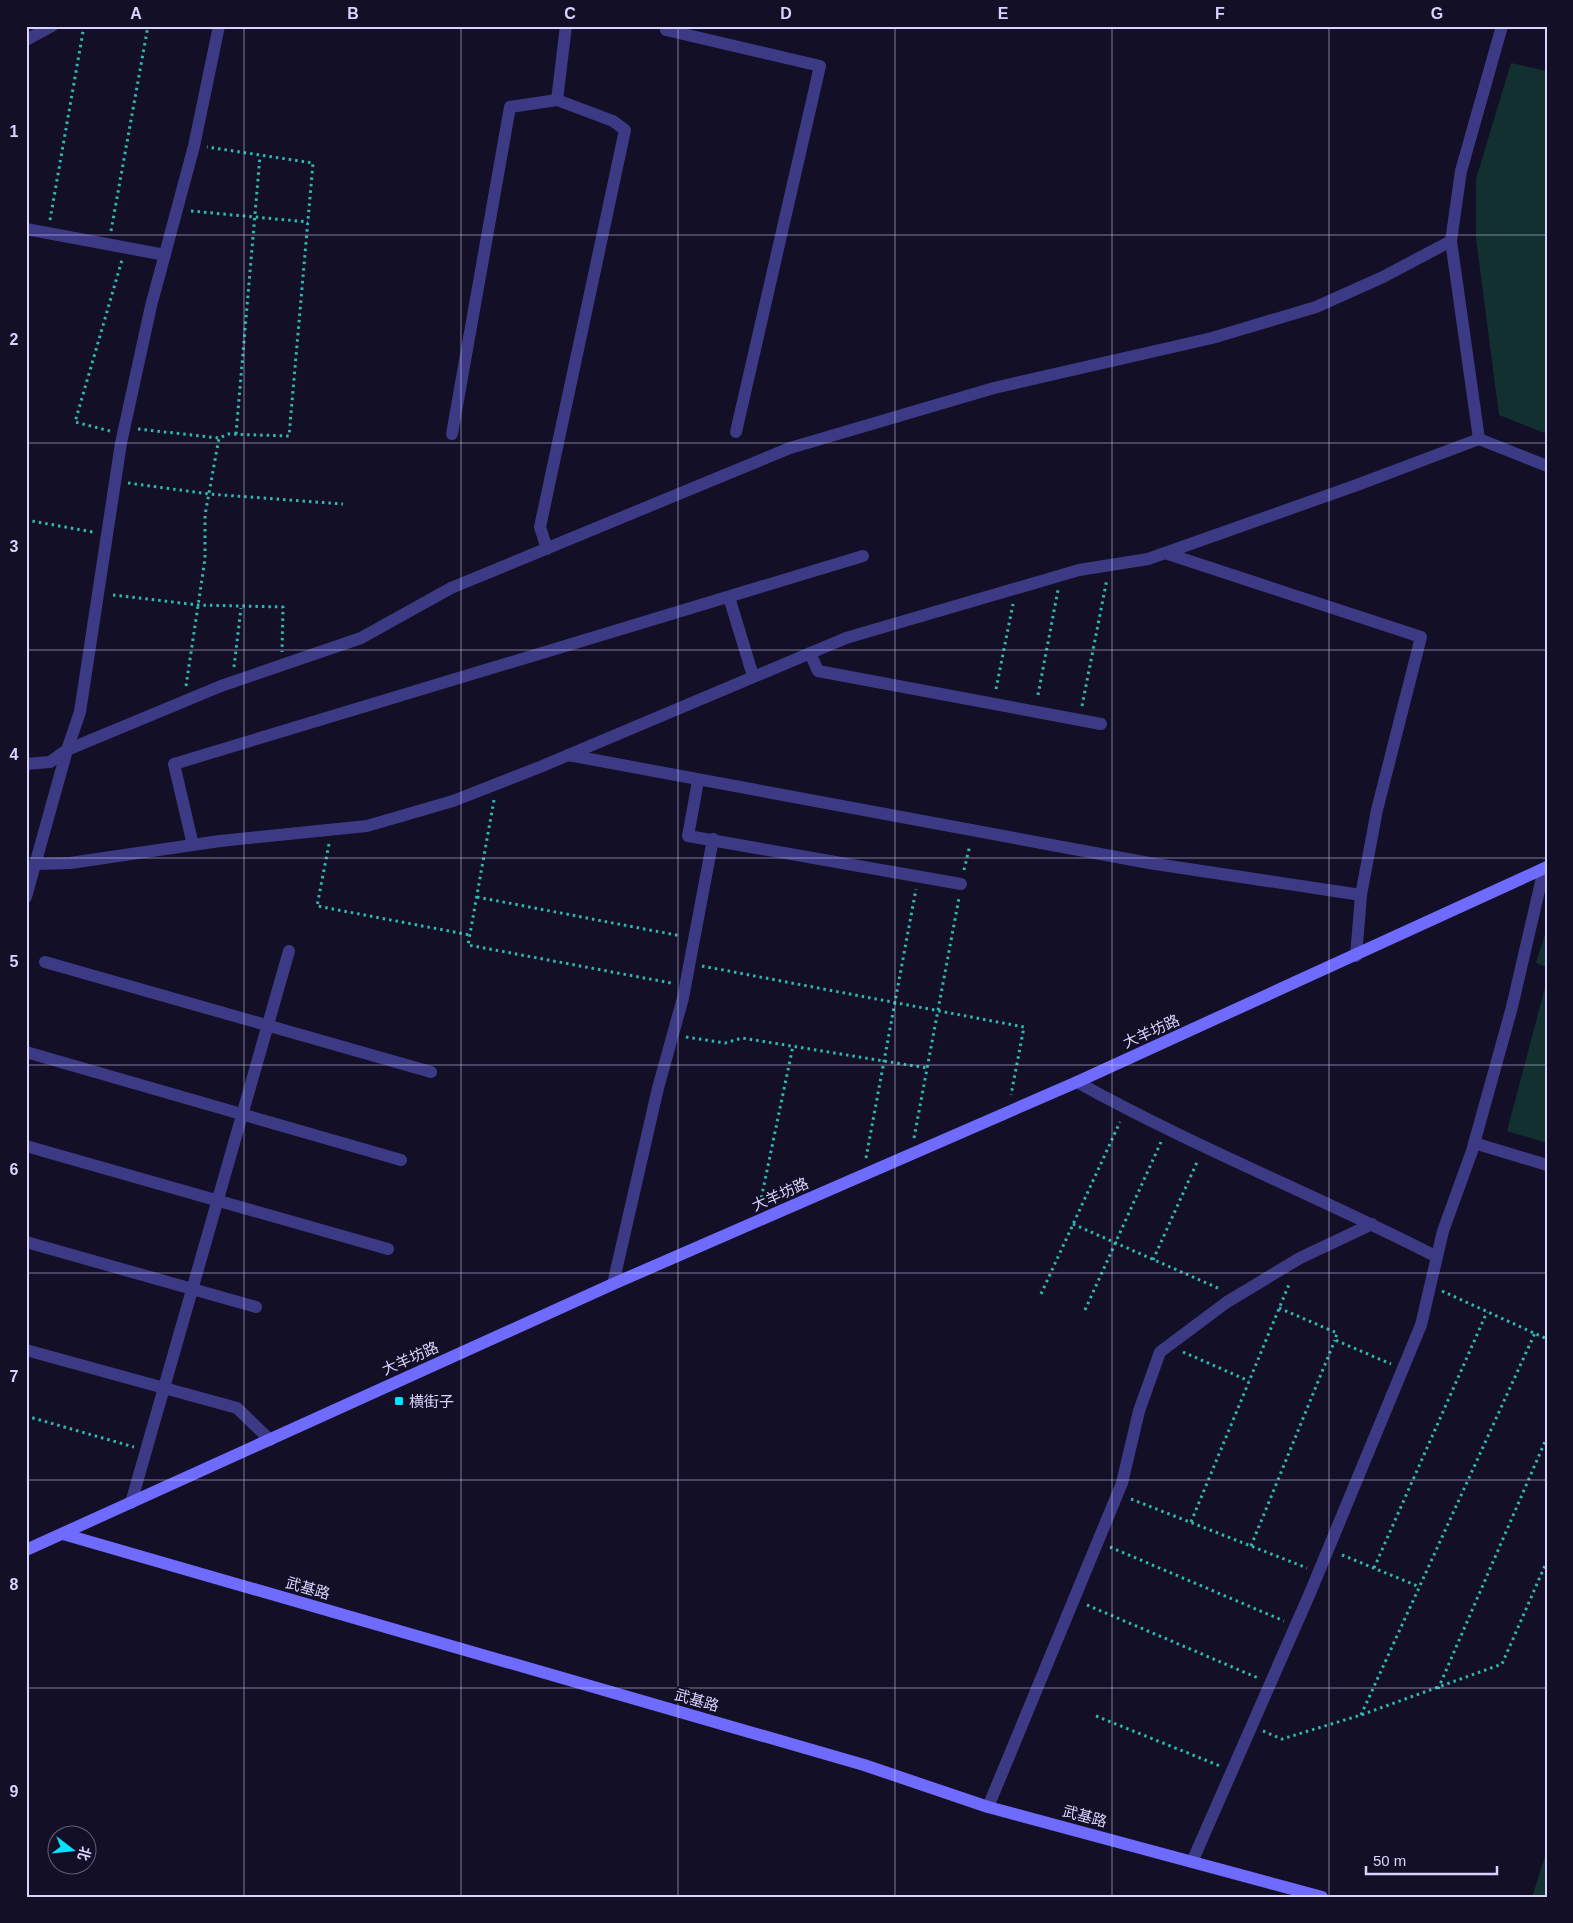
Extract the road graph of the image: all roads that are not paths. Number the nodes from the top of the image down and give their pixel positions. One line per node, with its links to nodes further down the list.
1 (52, 26): 6 (street)
2 (219, 26): 10 (street)
3 (566, 26): 7 (street)
4 (667, 26): 11 (street)
5 (1502, 26): 9 (street)
6 (26, 40)
7 (557, 100): 12 (street); 15 (street)
8 (26, 230): 10 (street)
9 (1451, 241): 13 (street); 15 (street)
10 (165, 255): 22 (street)
11 (736, 432)
12 (452, 434)
13 (1479, 439): 14 (street); 16 (street)
14 (1547, 466)
15 (547, 549): 22 (street)
16 (1165, 553): 19 (street); 31 (street)
17 (863, 556): 18 (street)
18 (729, 597): 20 (street); 27 (street)
19 (810, 653): 20 (street); 21 (street)
20 (753, 676): 23 (street)
21 (1101, 724)
22 (67, 750): 24 (street); 28 (street)
23 (568, 755): 25 (street); 27 (street)
24 (26, 764)
25 (698, 781): 26 (street); 31 (street)
26 (713, 840): 30 (street); 50 (street)
27 (193, 845): 28 (street)
28 (31, 866): 32 (street)
29 (1545, 868): 34 (main road, 大羊坊路); 41 (street)
30 (962, 884)
31 (1361, 895): 34 (street)
32 (26, 898)
33 (289, 951): 36 (street)
34 (1356, 956): 39 (main road, 大羊坊路)
35 (45, 962): 36 (street)
36 (268, 1026): 38 (street); 40 (street)
37 (26, 1052): 40 (street)
38 (431, 1072)
39 (1077, 1082): 46 (street); 50 (main road, 大羊坊路)
40 (243, 1114): 43 (street); 45 (street)
41 (1474, 1143): 44 (street); 49 (street)
42 (26, 1146): 45 (street)
43 (401, 1160)
44 (1547, 1165)
45 (218, 1201): 48 (street); 51 (street)
46 (1372, 1224): 49 (street); 59 (street)
47 (26, 1242): 51 (street)
48 (388, 1249)
49 (1437, 1257): 60 (street)
50 (613, 1284): 55 (main road, 大羊坊路)
51 (193, 1289): 52 (street); 54 (street)
52 (256, 1307)
53 (26, 1350): 54 (street)
54 (165, 1387): 55 (street); 56 (street)
55 (270, 1440): 56 (main road, 大羊坊路)
56 (131, 1503): 57 (main road, 大羊坊路)
57 (63, 1534): 58 (main road, 大羊坊路); 59 (main road, 武基路)
58 (26, 1550)
59 (988, 1807): 60 (main road, 武基路)
60 (1192, 1862): 61 (main road, 武基路)
61 (1322, 1897)

